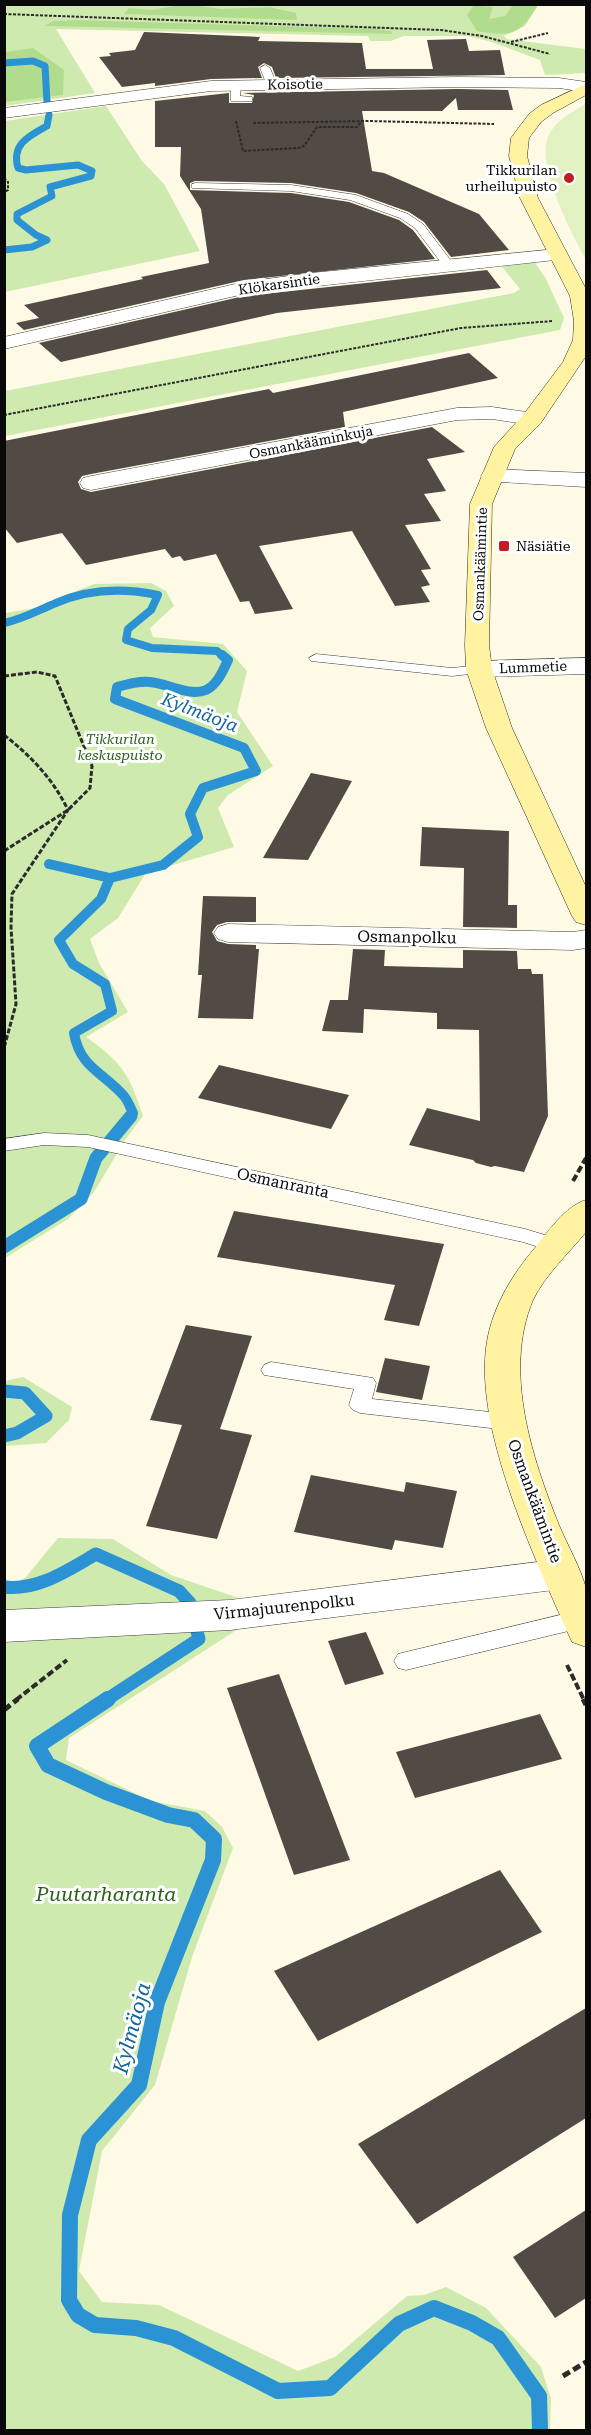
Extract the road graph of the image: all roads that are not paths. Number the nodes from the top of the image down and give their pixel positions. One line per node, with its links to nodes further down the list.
1 (266, 68): 2 (lane)
2 (272, 85): 3 (street, Koisotie); 4 (street, Koisotie)
3 (586, 88): 8 (street, Osmankäämintie)
4 (236, 92): 5 (lane); 6 (street, Koisotie)
5 (248, 99)
6 (4, 113)
7 (196, 186): 9 (lane)
8 (557, 255): 9 (street, Klökarsintie); 11 (street, Osmankäämintie)
9 (449, 266): 10 (street, Klökarsintie)
10 (4, 343)
11 (532, 419): 12 (street, Osmankäämintie); 14 (street, Osmankääminkuja)
12 (492, 476): 13 (street); 17 (street, Osmankäämintie)
13 (586, 480)
14 (91, 483)
15 (316, 658): 17 (lane)
16 (586, 666): 17 (street, Lummetie)
17 (479, 669): 18 (street, Osmankäämintie)
18 (586, 916)
19 (228, 933): 20 (street, Osmanpolku)
20 (586, 939)
21 (4, 1145): 23 (lane, Osmanranta)
22 (586, 1211): 23 (street, Osmankäämintie)
23 (558, 1246): 25 (street, Osmankäämintie)
24 (271, 1370): 25 (lane)
25 (508, 1422): 26 (street, Osmankäämintie)
26 (562, 1574): 27 (street, Osmankäämintie); 28 (street, Virmajuurenpolku)
27 (584, 1625): 29 (lane)
28 (4, 1626)
29 (406, 1661)

